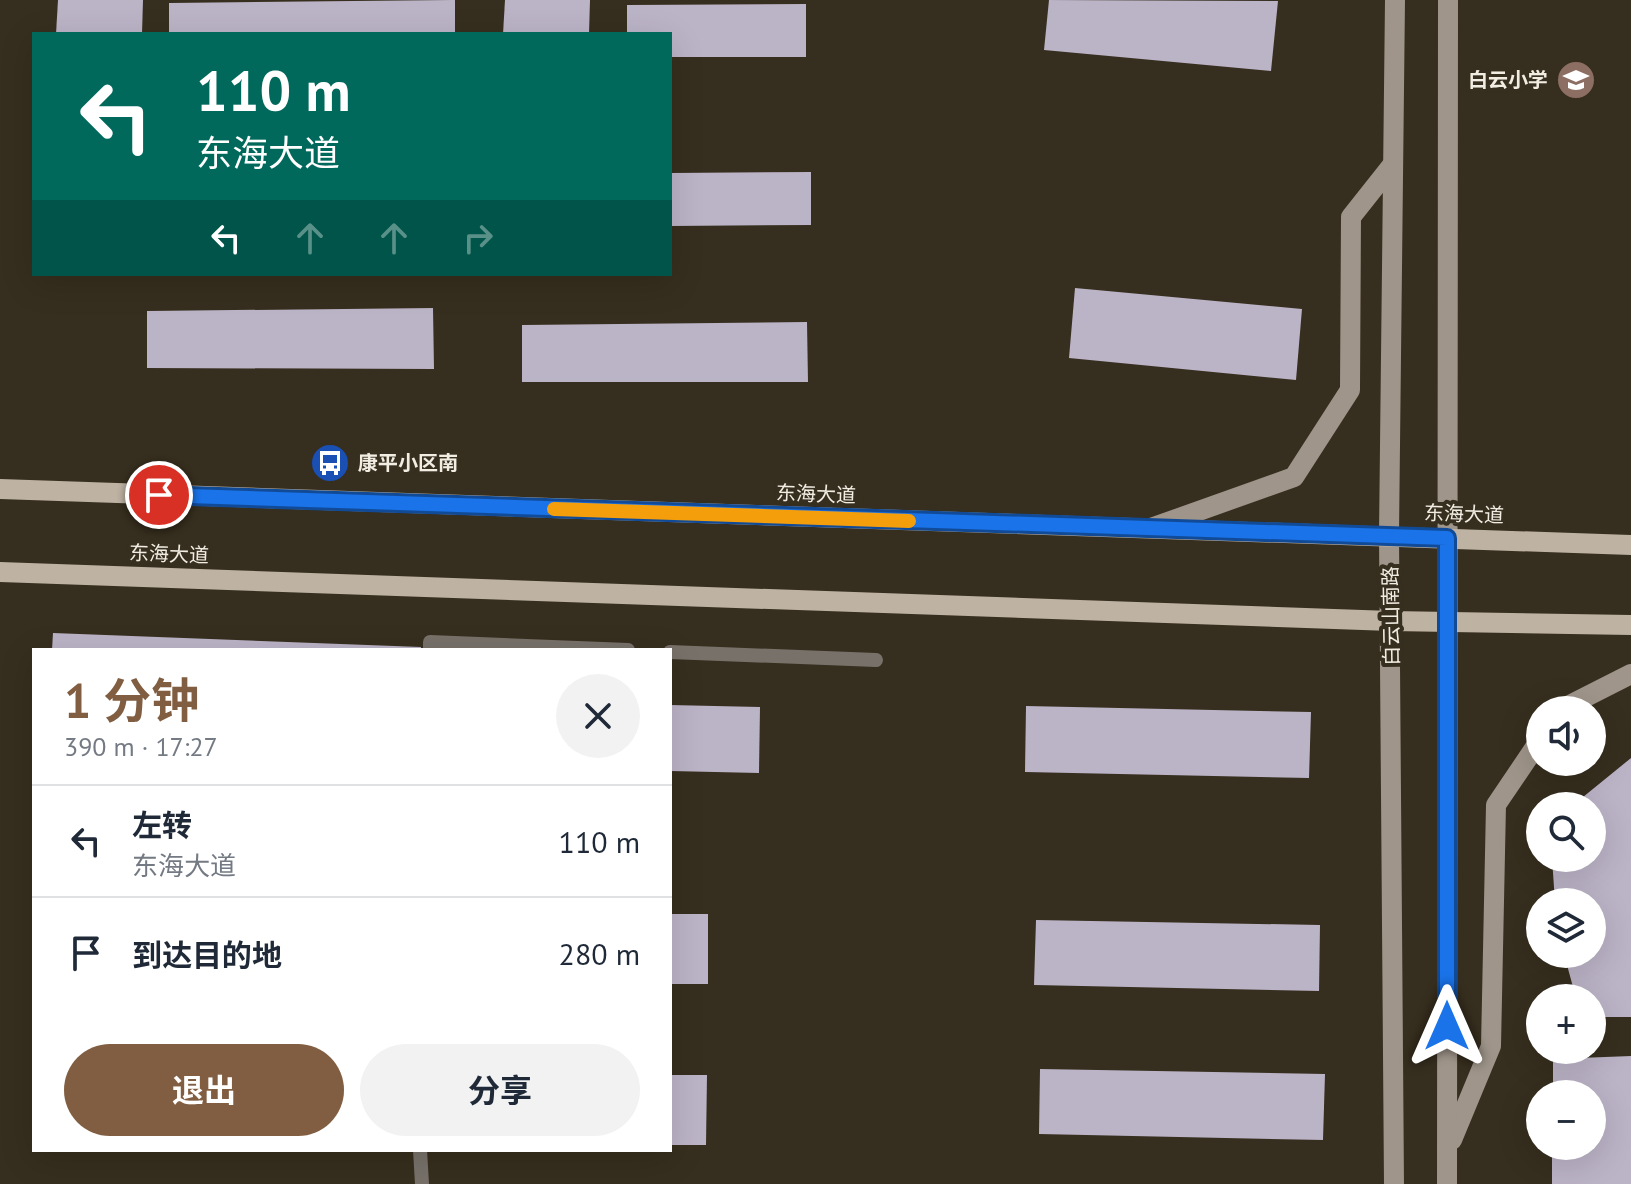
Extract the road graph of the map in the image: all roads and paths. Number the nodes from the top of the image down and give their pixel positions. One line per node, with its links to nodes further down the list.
1 (1395, 0): 3 (main road, 白云山南路)
2 (1448, 0): 7 (main road)
3 (1393, 164): 5 (main road); 6 (main road, 白云山南路)
4 (0, 489): 5 (main road, 东海大道)
5 (1146, 529): 6 (main road, 东海大道)
6 (1389, 535): 7 (main road, 东海大道); 10 (main road, 白云山南路)
7 (1447, 538): 8 (main road, 东海大道); 11 (main road)
8 (1631, 545)
9 (0, 572): 10 (main road, 东海大道)
10 (1391, 621): 11 (main road, 东海大道); 23 (main road, 白云山南路)
11 (1447, 621): 12 (main road, 东海大道); 20 (main road)
12 (1631, 625)
13 (430, 648): 14 (lane)
14 (578, 648)
15 (672, 652): 16 (lane)
16 (876, 660)
17 (1631, 674): 18 (main road)
18 (1588, 696)
19 (1526, 761): 20 (main road)
20 (1447, 1151): 24 (main road)
21 (420, 1152): 22 (lane)
22 (422, 1184)
23 (1394, 1184)
24 (1447, 1184)

